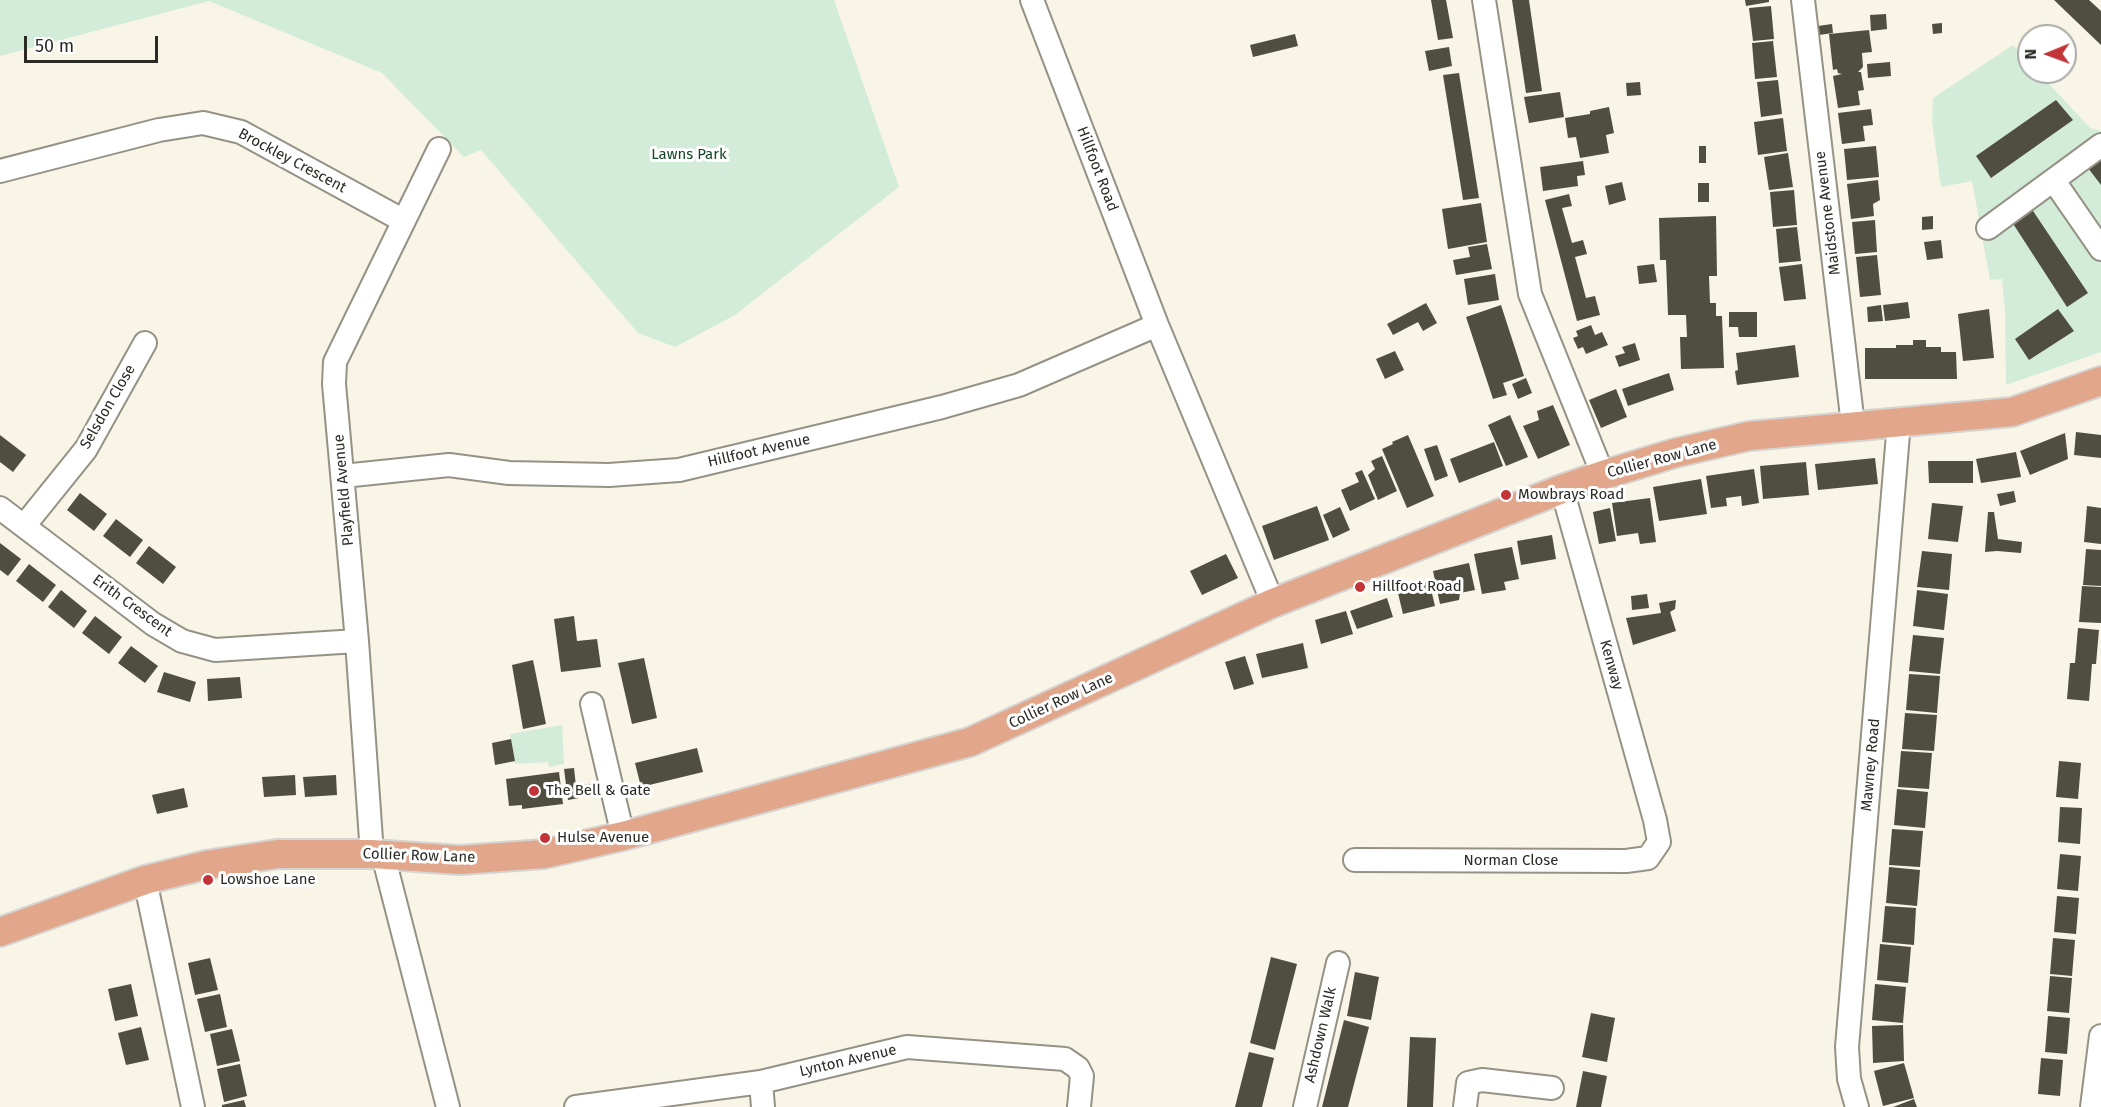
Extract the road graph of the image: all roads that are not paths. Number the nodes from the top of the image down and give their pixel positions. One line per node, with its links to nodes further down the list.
1 (1032, 0): 11 (street, Hillfoot Road)
2 (1484, 0): 16 (street)
3 (1803, 0): 15 (street, Maidstone Avenue)
4 (2101, 145): 7 (street)
5 (439, 149): 8 (street, Playfield Avenue)
6 (0, 171): 8 (street, Brockley Crescent)
7 (2054, 181): 9 (street); 10 (street)
8 (404, 221): 17 (street, Playfield Avenue)
9 (1988, 228)
10 (2101, 249)
11 (1157, 325): 17 (street, Hillfoot Avenue); 21 (street, Hillfoot Road)
12 (145, 343): 20 (street, Selsdon Close)
13 (2101, 381): 14 (main road, Collier Row Lane)
14 (1899, 422): 15 (main road, Collier Row Lane); 41 (street, Mawney Road)
15 (1853, 425): 16 (main road, Collier Row Lane)
16 (1603, 475): 18 (main road, Collier Row Lane)
17 (343, 476): 22 (street, Playfield Avenue)
18 (1562, 489): 21 (main road, Collier Row Lane); 25 (street, Kenway)
19 (0, 508): 20 (street, Erith Crescent)
20 (24, 526): 22 (street, Erith Crescent)
21 (1273, 603): 24 (main road, Collier Row Lane)
22 (357, 641): 26 (street, Playfield Avenue)
23 (592, 704): 24 (street)
24 (623, 836): 26 (main road, Collier Row Lane)
25 (1659, 842): 27 (street, Norman Close)
26 (378, 855): 28 (main road, Collier Row Lane); 35 (street)
27 (1355, 860)
28 (145, 880): 29 (main road, Collier Row Lane); 34 (street)
29 (0, 932)
30 (1338, 963): 39 (street, Ashdown Walk)
31 (2101, 1036): 42 (street)
32 (761, 1082): 36 (street, Lynton Avenue); 37 (street); 38 (street, Lynton Avenue)
33 (1552, 1088): 40 (street)
34 (193, 1107)
35 (448, 1107)
36 (576, 1107)
37 (763, 1107)
38 (1079, 1107)
39 (1305, 1107)
40 (1465, 1107)
41 (1857, 1107)
42 (2092, 1107)

